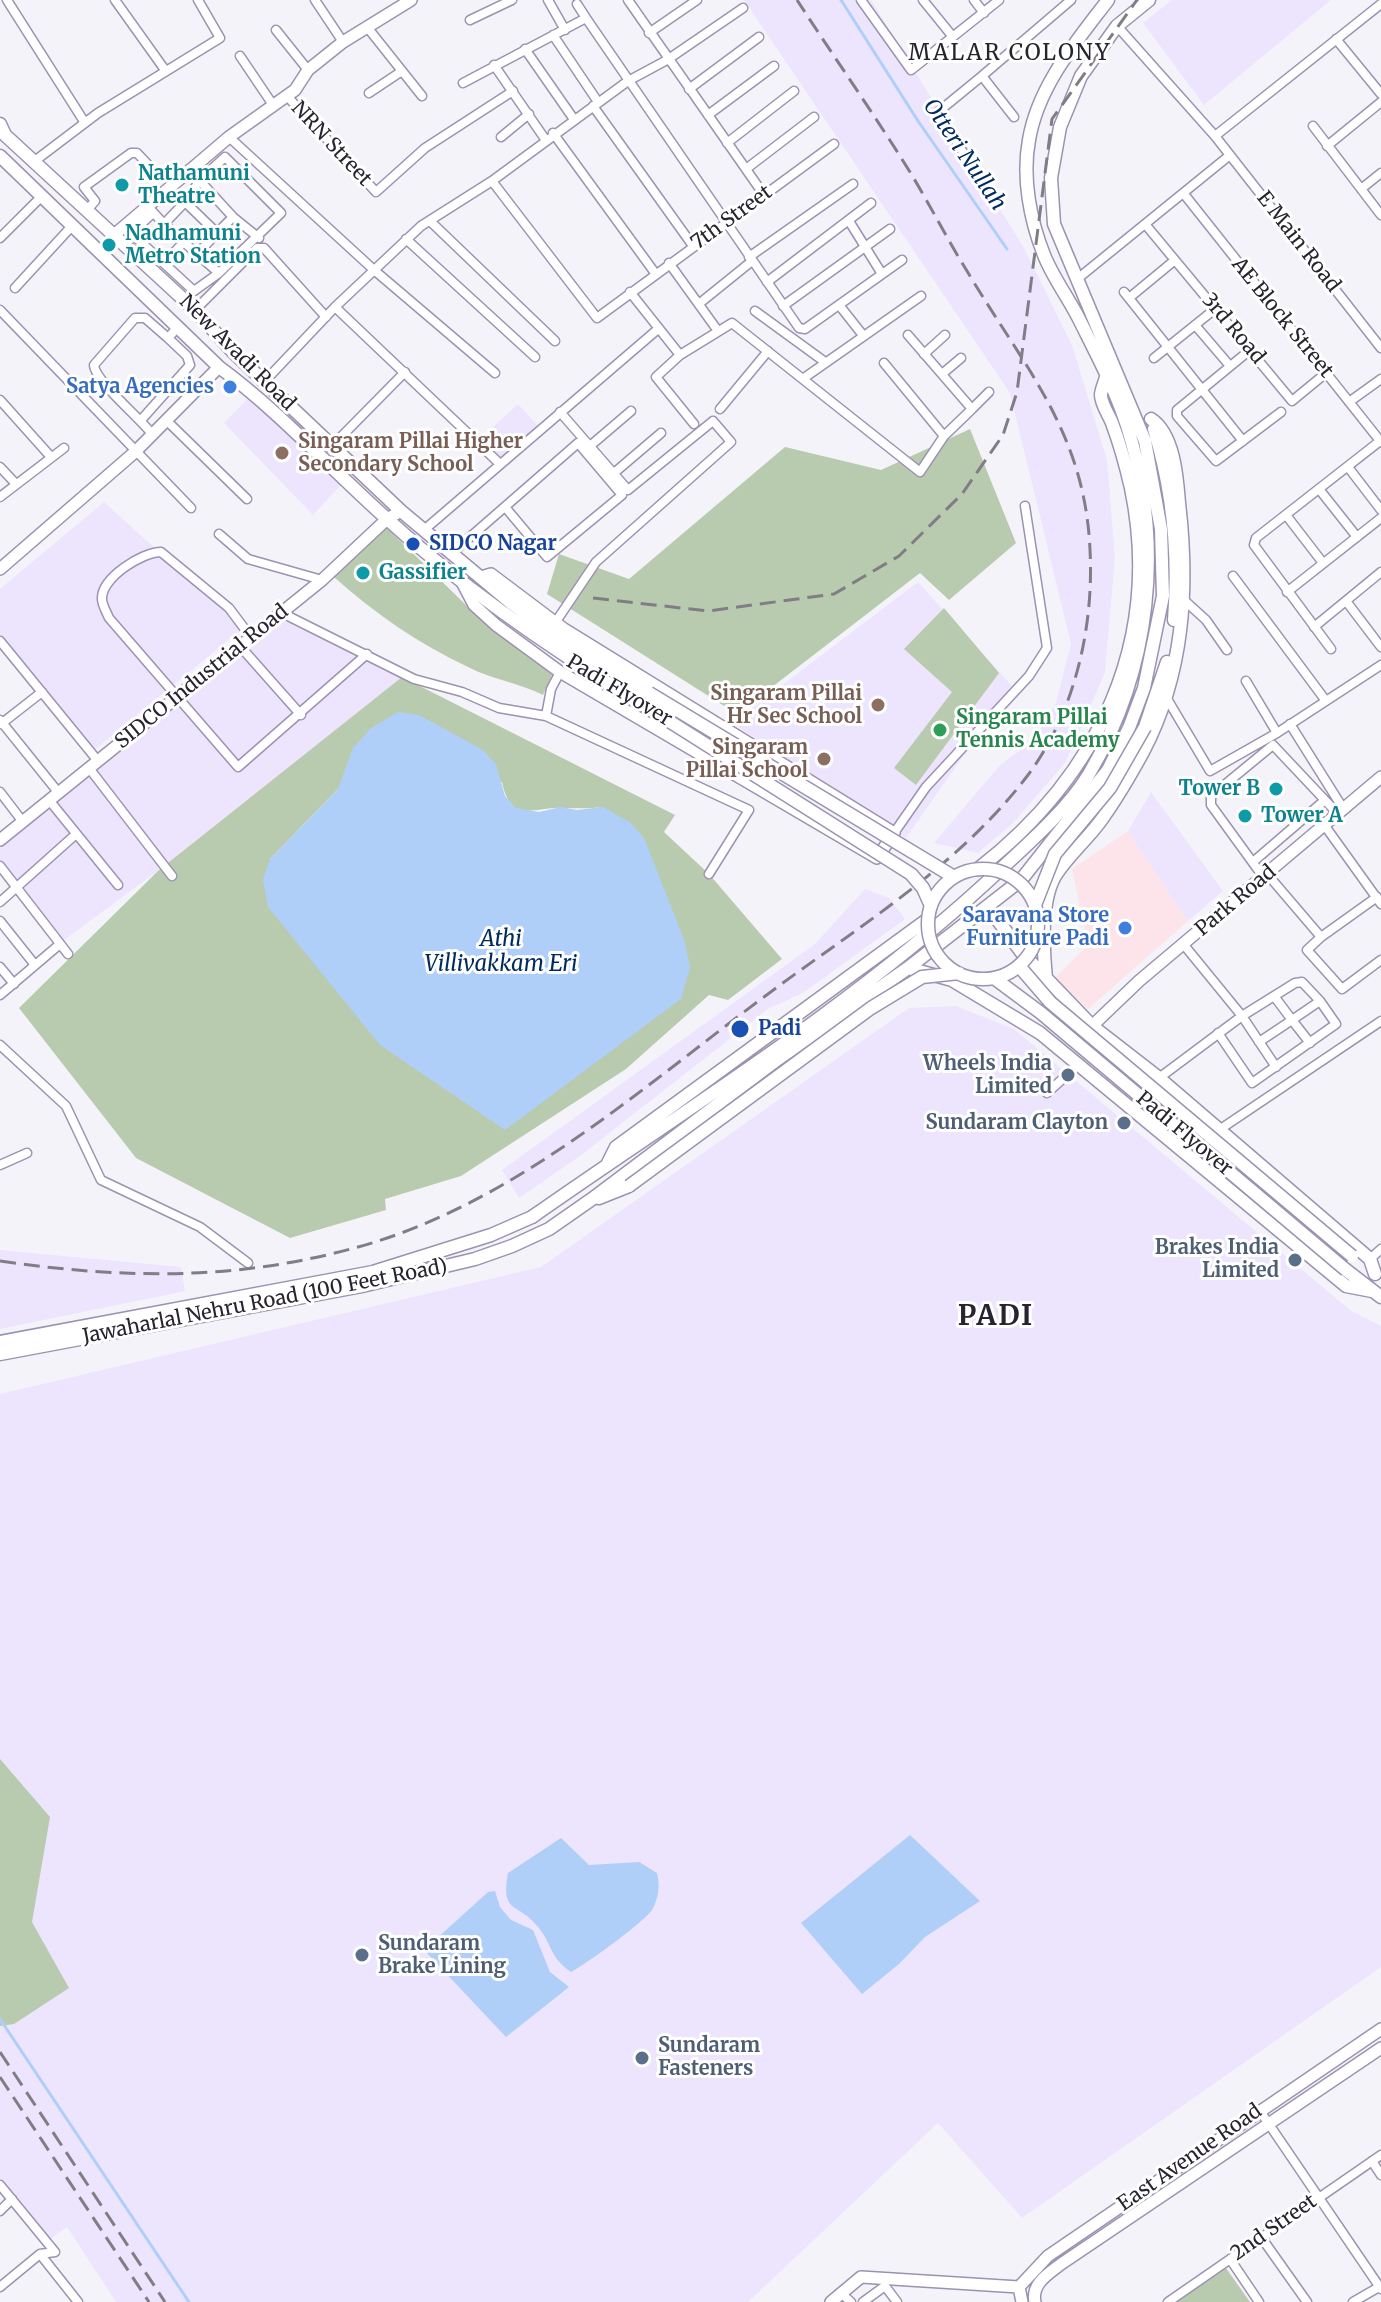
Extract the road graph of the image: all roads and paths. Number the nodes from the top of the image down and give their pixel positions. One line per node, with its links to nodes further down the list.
1 (7, 0): 60 (street)
2 (115, 0): 39 (street)
3 (198, 0): 39 (street)
4 (315, 0): 33 (street)
5 (411, 0): 17 (street)
6 (512, 0): 23 (street)
7 (548, 0): 27 (street)
8 (629, 0): 28 (street)
9 (697, 0): 28 (street)
10 (861, 0): 31 (street)
11 (923, 0): 31 (street)
12 (974, 0): 21 (street)
13 (999, 0): 21 (street)
14 (1071, 0): 42 (street)
15 (1108, 0): 155 (main road, Jawaharlal Nehru Road (100 Feet Road))
16 (1149, 0): 24 (main road, Jawaharlal Nehru Road (100 Feet Road))
17 (396, 4): 25 (street)
18 (577, 4): 22 (street)
19 (1381, 4): 32 (street)
20 (743, 8): 36 (street)
21 (984, 13): 31 (street)
22 (586, 18): 27 (street); 43 (street)
23 (470, 20)
24 (1117, 26): 64 (street, E Main Road); 116 (main road, Jawaharlal Nehru Road (100 Feet Road))
25 (367, 27): 33 (street); 41 (street)
26 (276, 30): 40 (street)
27 (565, 30): 29 (street)
28 (649, 33): 36 (street)
29 (553, 35): 34 (street); 53 (street)
30 (759, 37): 45 (street)
31 (953, 37)
32 (1336, 39): 49 (street); 64 (street)
33 (343, 42): 40 (street)
34 (525, 49): 37 (street); 59 (street)
35 (240, 56): 54 (street)
36 (667, 60): 43 (street); 45 (street)
37 (494, 65): 44 (street); 46 (street)
38 (774, 66): 56 (street)
39 (165, 70): 60 (street)
40 (308, 70): 50 (street)
41 (402, 71): 48 (street); 51 (street)
42 (982, 76): 58 (street); 83 (street)
43 (628, 81): 53 (street); 93 (street)
44 (463, 83)
45 (689, 89): 56 (street)
46 (513, 91): 50 (street, NRN Street); 55 (street)
47 (794, 91): 67 (street)
48 (369, 93)
49 (1381, 94)
50 (286, 95): 54 (street)
51 (422, 96)
52 (1381, 102): 69 (street)
53 (596, 104): 59 (street); 104 (street)
54 (273, 105): 65 (street)
55 (529, 114): 63 (street); 66 (street)
56 (708, 115): 67 (street)
57 (814, 117): 74 (street)
58 (1014, 117)
59 (573, 118): 63 (street)
60 (85, 123): 72 (street)
61 (1313, 126): 69 (street)
62 (2, 133): 72 (main road, New Avadi Road)
63 (549, 136): 78 (street); 114 (street)
64 (1215, 136): 70 (street, E Main Road)
65 (229, 137): 73 (street); 112 (street)
66 (501, 137)
67 (727, 143): 74 (street)
68 (834, 144): 82 (street, 7th Street)
69 (1327, 146): 80 (street)
70 (1230, 155): 81 (street); 139 (street, E Main Road)
71 (0, 156): 84 (main road, New Avadi Road)
72 (36, 160): 87 (main road, New Avadi Road)
73 (189, 169): 77 (street); 88 (street)
74 (746, 169): 82 (street)
75 (1381, 173): 80 (street)
76 (158, 175): 87 (street)
77 (200, 180): 85 (street); 90 (street); 101 (street)
78 (492, 181): 91 (street); 119 (street, 7th Street)
79 (853, 184): 107 (street)
80 (1361, 189): 89 (street)
81 (1184, 194): 95 (street); 153 (street, AE Block Street)
82 (764, 195): 93 (street, 7th Street)
83 (991, 197)
84 (40, 198): 96 (main road, New Avadi Road); 100 (street)
85 (185, 202): 94 (street); 98 (street)
86 (871, 203): 92 (street)
87 (88, 209): 99 (main road, New Avadi Road)
88 (150, 209): 94 (street); 99 (street); 110 (street)
89 (1381, 215)
90 (233, 217): 98 (street); 101 (street)
91 (430, 221): 102 (street); 137 (street)
92 (849, 221): 105 (street); 117 (street)
93 (725, 222): 104 (street, 7th Street); 107 (street)
94 (164, 224): 103 (street)
95 (1145, 224): 109 (street, 3rd Road); 116 (street)
96 (71, 227): 118 (street); 133 (main road, New Avadi Road)
97 (890, 229): 105 (street)
98 (217, 233): 106 (street)
99 (114, 235): 127 (main road, New Avadi Road)
100 (0, 238)
101 (259, 238): 113 (street)
102 (406, 239): 112 (street); 144 (street)
103 (184, 242): 106 (street); 110 (street)
104 (693, 246): 111 (street, 7th Street)
105 (868, 247): 115 (street); 123 (street)
106 (197, 254): 113 (street)
107 (750, 259): 117 (street); 121 (street)
108 (902, 260): 115 (street)
109 (1175, 260): 125 (street, 3rd Road); 138 (street)
110 (164, 263): 113 (street)
111 (669, 263): 114 (street, 7th Street); 121 (street)
112 (374, 270): 124 (street); 152 (street)
113 (219, 273)
114 (655, 273): 119 (street, 7th Street)
115 (882, 274): 122 (street)
116 (1076, 280): 163 (main road, Jawaharlal Nehru Road (100 Feet Road))
117 (767, 282): 123 (street)
118 (15, 288)
119 (630, 292): 131 (street)
120 (921, 296): 134 (street)
121 (700, 303): 132 (street)
122 (839, 305): 123 (street); 134 (street)
123 (783, 306)
124 (335, 307): 129 (street); 151 (street)
125 (1215, 309): 130 (street); 140 (street, 3rd Road)
126 (0, 310): 181 (street)
127 (195, 310): 129 (street); 158 (main road, New Avadi Road)
128 (755, 311): 147 (street)
129 (326, 317): 158 (street)
130 (1195, 325): 138 (street); 149 (street)
131 (658, 329): 143 (street); 167 (street)
132 (718, 331): 141 (street); 143 (street)
133 (173, 333): 150 (main road, New Avadi Road); 169 (street); 169 (street)
134 (862, 334): 147 (street)
135 (908, 335): 142 (street)
136 (945, 335): 142 (street)
137 (555, 341)
138 (1167, 347): 146 (street); 159 (street)
139 (1381, 348)
140 (1250, 350): 149 (street); 153 (street, 3rd Road)
141 (768, 351): 156 (street); 164 (street)
142 (924, 354): 154 (street)
143 (680, 355): 172 (street)
144 (535, 357)
145 (961, 358): 154 (street)
146 (1154, 358)
147 (825, 362): 156 (street)
148 (884, 363): 175 (street)
149 (1230, 366): 159 (street)
150 (219, 367): 171 (street); 198 (main road, New Avadi Road)
151 (405, 372): 178 (street); 183 (street)
152 (495, 373)
153 (1326, 373): 162 (street, AE Block Street)
154 (942, 374): 165 (street)
155 (1106, 377): 250 (main road); 296 (main road, Jawaharlal Nehru Road (100 Feet Road))
156 (804, 378): 175 (street)
157 (1381, 379): 162 (street)
158 (264, 382): 178 (main road, New Avadi Road)
159 (1201, 390): 176 (street); 176 (street)
160 (989, 392): 165 (street)
161 (0, 400): 182 (street)
162 (1349, 402): 177 (street, AE Block Street)
163 (1132, 404): 170 (main road); 243 (main road, Jawaharlal Nehru Road (100 Feet Road))
164 (720, 409)
165 (972, 409): 175 (street)
166 (631, 411): 179 (street)
167 (560, 412): 179 (street); 183 (street)
168 (1281, 412): 176 (street)
169 (142, 419): 174 (street)
170 (1151, 419): 211 (main road); 259 (main road, bridge)
171 (166, 420): 174 (street); 190 (street)
172 (694, 424)
173 (661, 433): 186 (street)
174 (152, 434): 181 (street)
175 (944, 436)
176 (1243, 441)
177 (1381, 442): 185 (street)
178 (332, 446): 195 (main road, New Avadi Road)
179 (590, 446): 186 (street)
180 (64, 448): 182 (street)
181 (135, 452): 193 (street); 204 (street)
182 (51, 457): 187 (street)
183 (499, 463): 199 (street)
184 (0, 467): 187 (street)
185 (1348, 467): 188 (street); 194 (street)
186 (614, 473): 214 (street)
187 (16, 484): 189 (street)
188 (1319, 489): 196 (street); 201 (street)
189 (0, 497)
190 (247, 499)
191 (1025, 506): 244 (street)
192 (505, 507): 192 (street); 202 (street)
193 (191, 508)
194 (1381, 510)
195 (401, 511): 198 (street, SIDCO Industrial Road); 199 (main road, New Avadi Road)
196 (1286, 515): 203 (street); 210 (street)
197 (1381, 518): 201 (street)
198 (387, 519): 208 (street, SIDCO Industrial Road); 209 (main road, New Avadi Road)
199 (424, 530): 202 (main road, New Avadi Road)
200 (219, 534): 208 (street)
201 (1357, 537): 203 (street)
202 (453, 552): 207 (main road, New Avadi Road)
203 (1323, 563): 210 (street)
204 (0, 569)
205 (1381, 573): 212 (street)
206 (1233, 576): 229 (street)
207 (481, 577): 214 (street); 254 (main road, Padi Flyover, bridge)
208 (322, 580): 213 (street, SIDCO Industrial Road)
209 (463, 584): 224 (street); 261 (main road, Padi Flyover, bridge)
210 (1287, 592): 215 (street)
211 (1184, 600): 221 (street); 227 (main road)
212 (1346, 601): 215 (street); 219 (street)
213 (282, 613): 216 (street, SIDCO Industrial Road); 222 (street)
214 (555, 623): 244 (street)
215 (1314, 627): 220 (street)
216 (250, 636): 218 (street, SIDCO Industrial Road); 228 (street)
217 (0, 641): 226 (street)
218 (239, 645): 228 (street, SIDCO Industrial Road); 230 (street)
219 (1381, 647)
220 (1331, 649)
221 (1227, 650)
222 (367, 654): 230 (street); 231 (street)
223 (1381, 665): 229 (street)
224 (560, 672): 231 (street); 244 (street)
225 (1246, 681): 234 (street)
226 (42, 692): 232 (street); 235 (street)
227 (1166, 697): 234 (street); 247 (main road)
228 (178, 698): 230 (street); 235 (street, SIDCO Industrial Road)
229 (1326, 701): 233 (street)
230 (301, 715)
231 (546, 716): 251 (street)
232 (1, 723): 238 (street)
233 (1290, 724): 234 (street); 240 (street)
234 (1277, 733)
235 (94, 764): 238 (street, SIDCO Industrial Road); 252 (street)
236 (1381, 777): 240 (street, Park Road)
237 (0, 792): 241 (street)
238 (54, 796): 241 (street, SIDCO Industrial Road); 245 (street)
239 (1325, 800): 240 (street); 248 (street); 248 (street)
240 (1341, 812): 242 (street, Park Road)
241 (23, 822): 246 (street, SIDCO Industrial Road)
242 (1325, 826): 253 (street, Park Road); 257 (street)
243 (1060, 830): 247 (main road); 260 (main road, Jawaharlal Nehru Road (100 Feet Road))
244 (894, 833)
245 (75, 835): 255 (street); 256 (street)
246 (0, 840)
247 (1079, 848): 274 (main road)
248 (1253, 862): 253 (street)
249 (0, 866): 256 (street)
250 (978, 869): 254 (main road, bridge); 259 (main road, bridge)
251 (709, 874)
252 (172, 876)
253 (1266, 876): 263 (street); 265 (street, Park Road)
254 (954, 877): 261 (main road, bridge)
255 (118, 885)
256 (17, 887): 258 (street); 264 (street)
257 (1379, 900): 263 (street)
258 (0, 902)
259 (1035, 905): 269 (main road, bridge)
260 (988, 907): 271 (main road, Jawaharlal Nehru Road (100 Feet Road)); 274 (main road)
261 (930, 912): 272 (main road, Padi Flyover, bridge); 296 (main road)
262 (0, 921): 268 (street)
263 (1321, 937): 267 (street)
264 (60, 944): 266 (street); 268 (street)
265 (1184, 945): 280 (street); 283 (street, Park Road)
266 (68, 954)
267 (1381, 960)
268 (35, 965): 275 (street)
269 (1019, 966): 273 (main road, bridge); 301 (main road, Padi Flyover, bridge)
270 (0, 967): 275 (street)
271 (908, 968): 284 (main road); 297 (main road, Jawaharlal Nehru Road (100 Feet Road))
272 (959, 973): 273 (main road, Padi Flyover, bridge); 297 (main road, Padi Flyover, bridge)
273 (994, 978): 302 (main road, Padi Flyover, bridge)
274 (1046, 978): 279 (main road)
275 (14, 984): 276 (street)
276 (0, 995)
277 (1274, 996): 278 (street); 280 (street); 281 (street)
278 (1320, 1001): 281 (street); 287 (street)
279 (1069, 1004): 283 (main road); 284 (main road)
280 (1242, 1016): 285 (street); 286 (street)
281 (1292, 1020): 286 (street); 287 (street)
282 (1381, 1021): 293 (street)
283 (1092, 1026): 291 (main road)
284 (1040, 1033): 289 (main road)
285 (1218, 1033): 290 (street); 291 (street)
286 (1259, 1042): 290 (street)
287 (1310, 1043): 290 (street)
288 (0, 1045): 300 (street)
289 (1078, 1065): 292 (street); 302 (main road)
290 (1276, 1067)
291 (1159, 1078): 293 (main road)
292 (1047, 1093)
293 (1219, 1130): 299 (main road)
294 (27, 1153): 295 (street)
295 (0, 1165)
296 (607, 1165): 303 (main road, Jawaharlal Nehru Road (100 Feet Road))
297 (592, 1199): 304 (main road, Jawaharlal Nehru Road (100 Feet Road))
298 (1381, 1249): 299 (street)
299 (1370, 1259): 301 (main road)
300 (248, 1263)
301 (1378, 1276)
302 (1377, 1294)
303 (0, 1342)
304 (0, 1354)
305 (1381, 2029): 307 (street, East Avenue Road)
306 (1381, 2048): 308 (street, East Avenue Road)
307 (1260, 2111): 308 (street); 317 (street, East Avenue Road)
308 (1270, 2125): 313 (street); 320 (street, East Avenue Road)
309 (1381, 2155): 310 (street, 2nd Street)
310 (1372, 2161): 311 (street); 313 (street, 2nd Street)
311 (1381, 2175)
312 (0, 2185): 314 (street)
313 (1318, 2197): 316 (street, 2nd Street); 323 (street)
314 (12, 2199): 315 (street); 318 (street)
315 (0, 2211)
316 (1261, 2237): 319 (street, 2nd Street); 333 (street)
317 (1053, 2252): 320 (street); 322 (street, East Avenue Road)
318 (40, 2254): 321 (street); 325 (street)
319 (1230, 2259): 331 (street, 2nd Street); 332 (street)
320 (1061, 2264): 330 (street, East Avenue Road)
321 (0, 2287)
322 (1019, 2287): 324 (street); 329 (street)
323 (1380, 2288): 334 (street)
324 (846, 2298): 326 (street)
325 (78, 2302)
326 (831, 2302)
327 (863, 2302): 328 (street)
328 (897, 2302)
329 (1022, 2302)
330 (1035, 2302)
331 (1168, 2302)
332 (1259, 2302)
333 (1307, 2302)
334 (1353, 2302)

